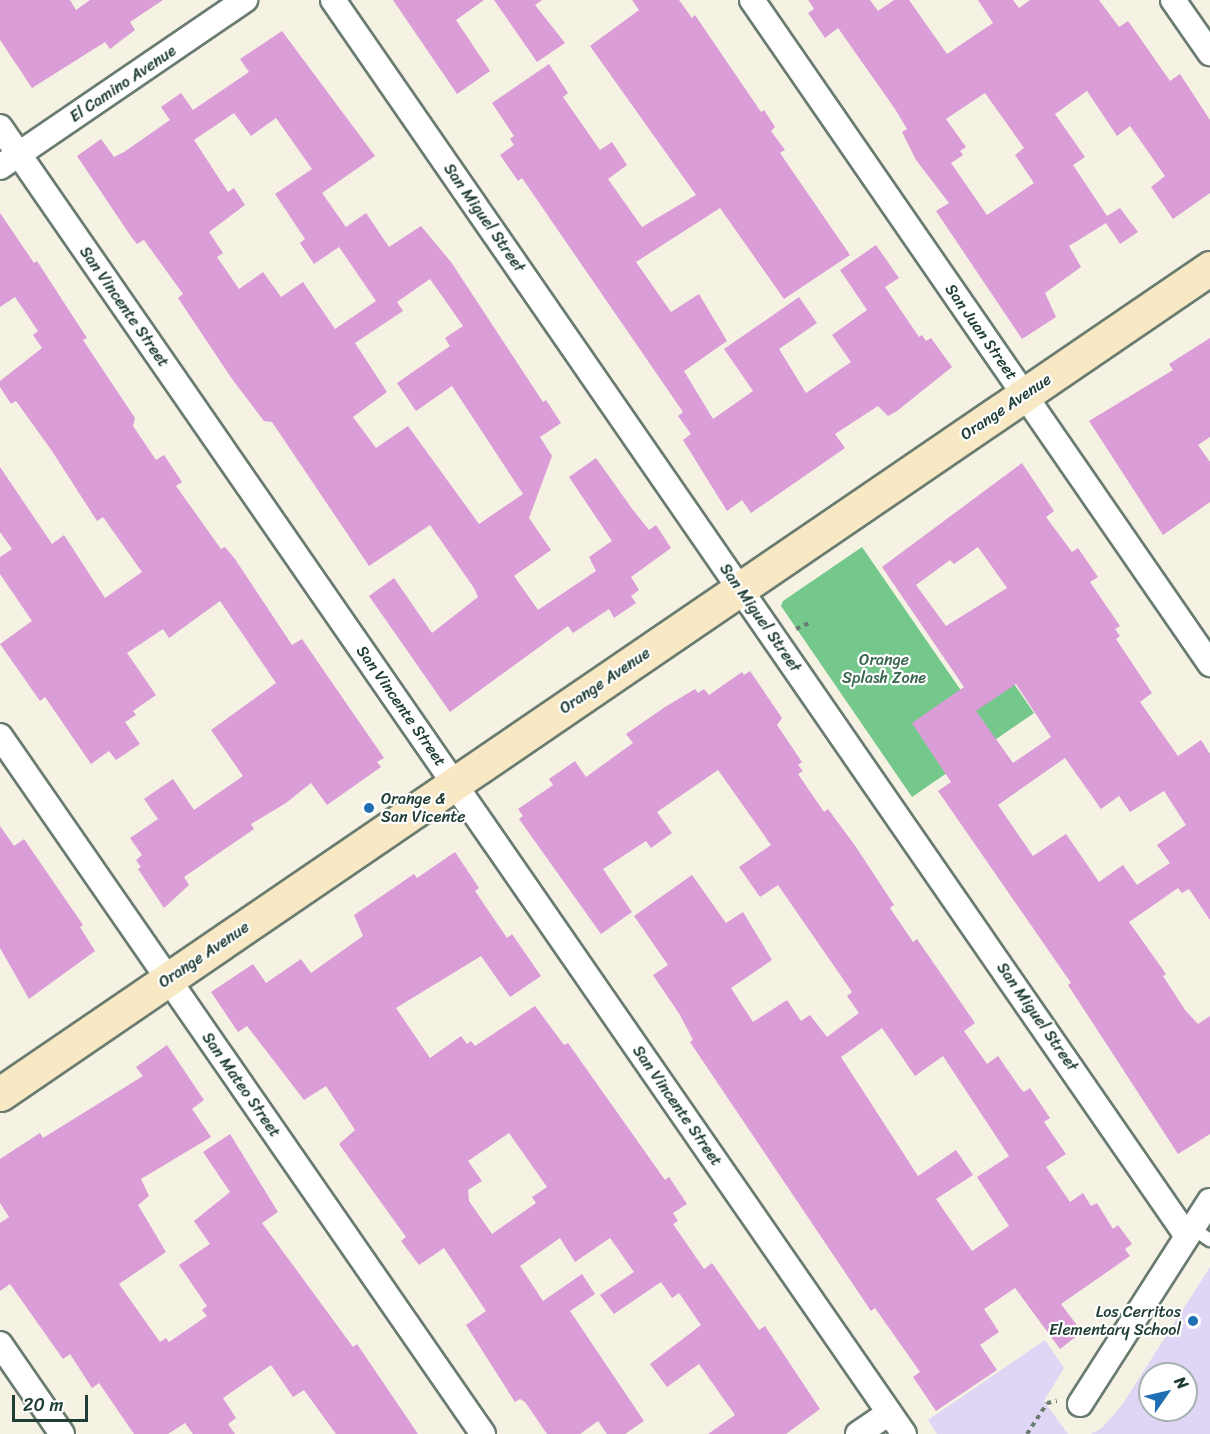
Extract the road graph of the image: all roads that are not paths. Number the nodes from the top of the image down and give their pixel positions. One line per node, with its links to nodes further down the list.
1 (245, 0): 7 (street, El Camino Avenue)
2 (333, 0): 10 (street, San Miguel Street)
3 (752, 0): 9 (street, San Juan Street)
4 (1173, 0): 5 (street)
5 (1210, 53)
6 (0, 127): 7 (street, San Vincente Street)
7 (10, 161): 13 (street, San Vincente Street)
8 (1210, 268): 9 (street, Orange Avenue)
9 (1024, 394): 10 (street, Orange Avenue); 11 (street, San Juan Street)
10 (740, 588): 13 (street, Orange Avenue); 17 (street, San Miguel Street)
11 (1210, 664)
12 (0, 736): 14 (street, San Mateo Street)
13 (454, 784): 14 (street, Orange Avenue); 20 (street, San Vincente Street)
14 (168, 979): 15 (street, Orange Avenue); 22 (street, San Mateo Street)
15 (0, 1094)
16 (1210, 1201): 17 (street)
17 (1197, 1234): 19 (street)
18 (0, 1344): 21 (street)
19 (1080, 1404)
20 (889, 1413): 23 (street); 24 (street, San Vincente Street)
21 (62, 1434)
22 (483, 1434)
23 (858, 1434)
24 (904, 1434)

